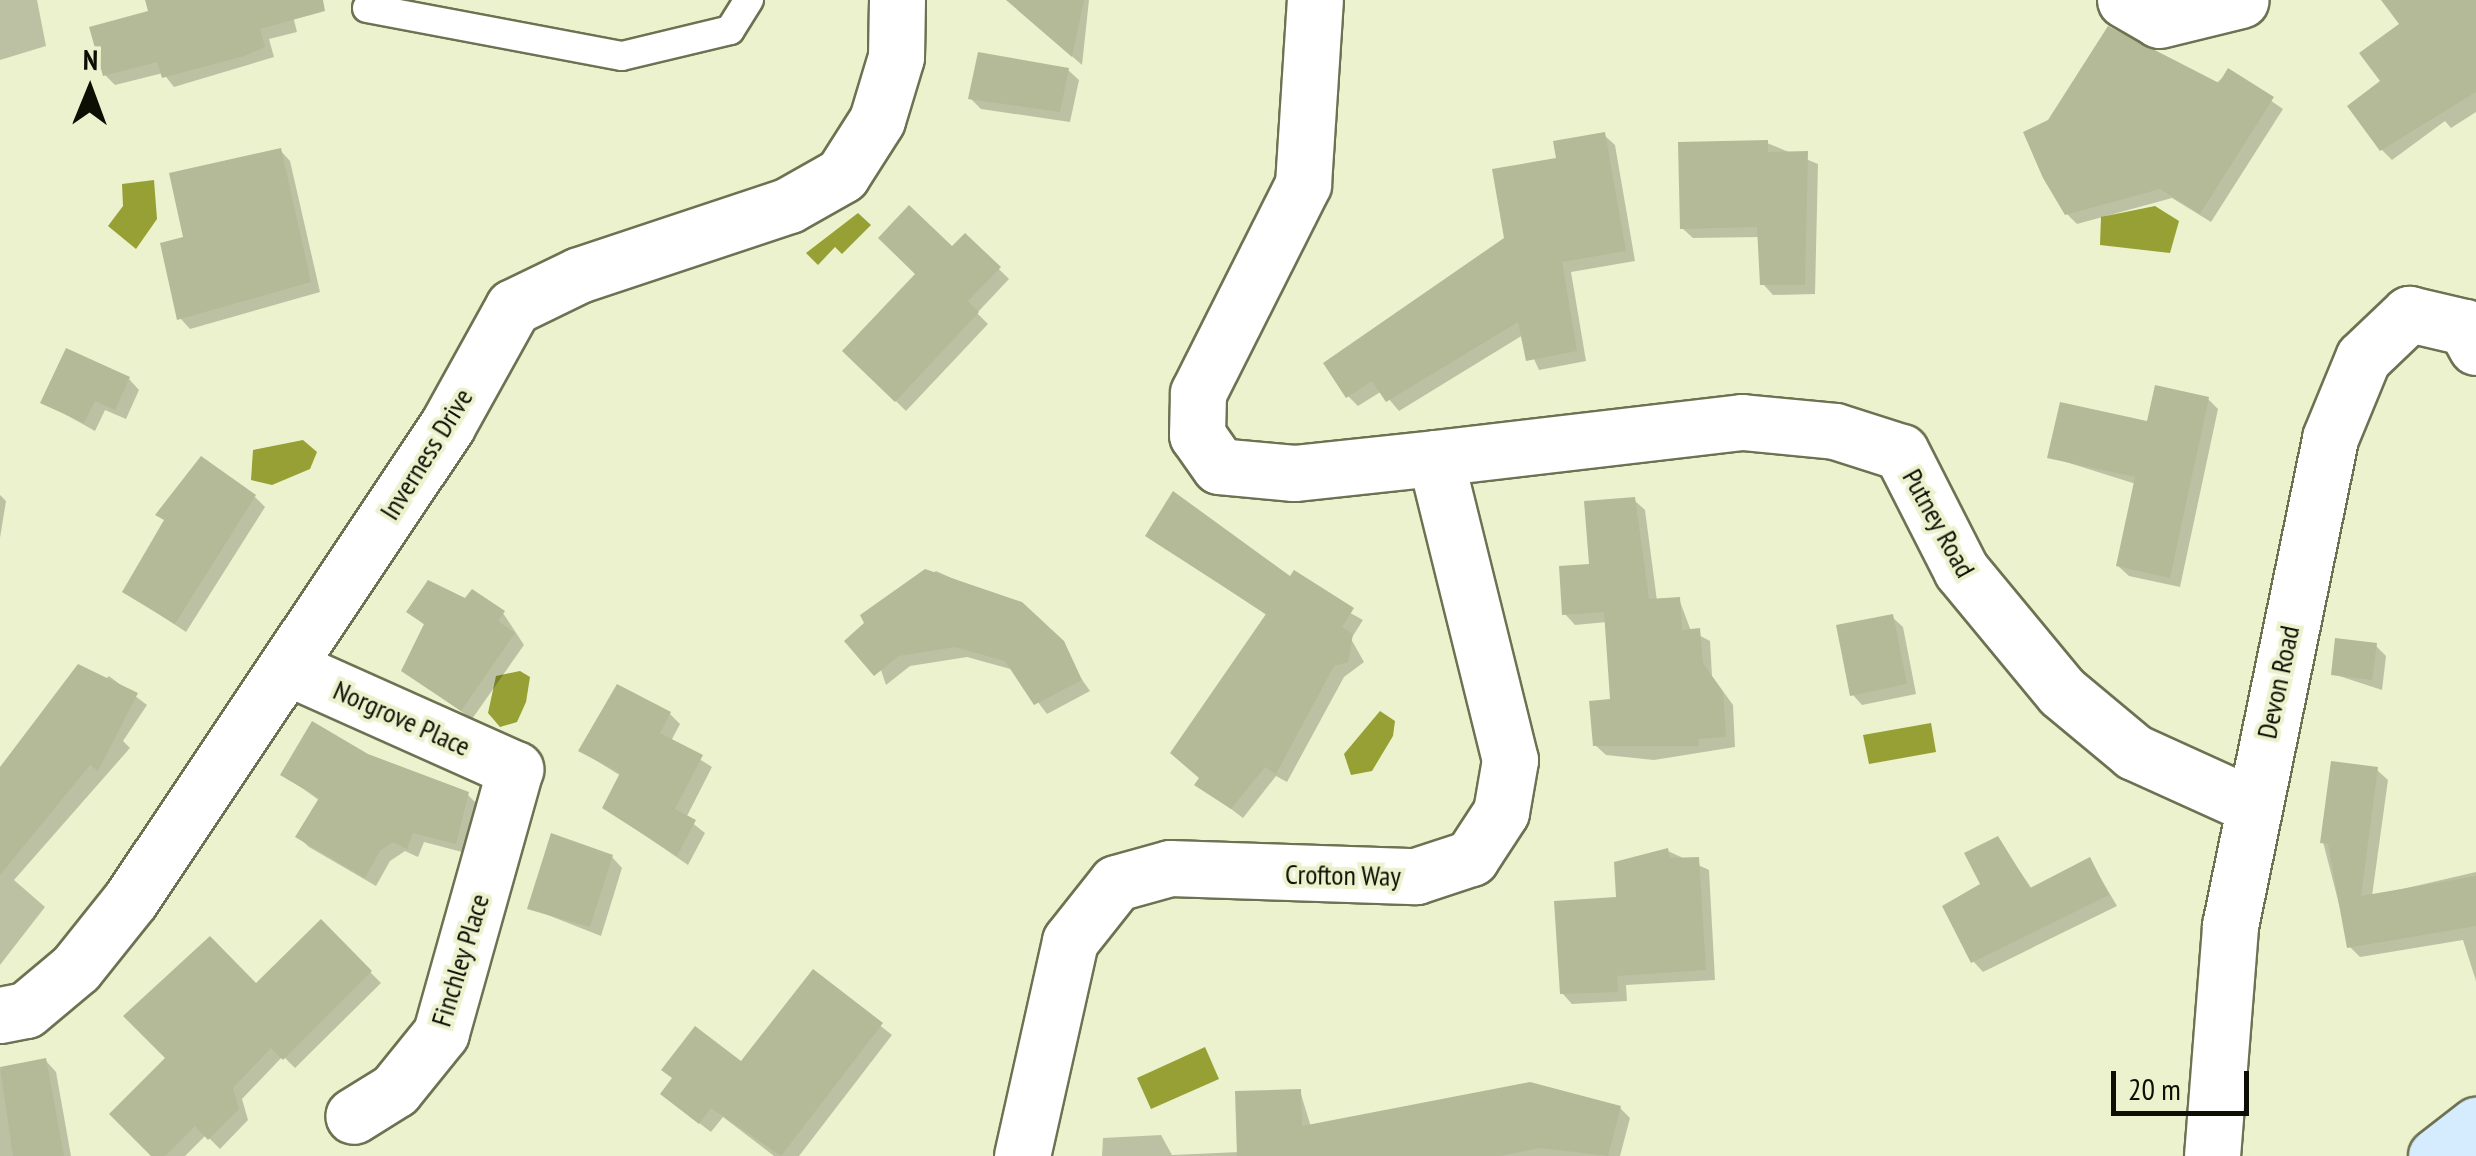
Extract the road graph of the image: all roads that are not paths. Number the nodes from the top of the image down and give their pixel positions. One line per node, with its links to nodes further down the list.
1 (749, 0): 6 (lane)
2 (898, 0): 9 (street, Inverness Drive)
3 (1315, 0): 8 (street, Putney Road)
4 (2125, 0): 5 (street)
5 (2241, 0)
6 (366, 8)
7 (2476, 347): 11 (street, Devon Road)
8 (1437, 471): 11 (street, Putney Road); 15 (street, Crofton Way)
9 (289, 668): 10 (street, Norgrove Place); 12 (street, Inverness Drive)
10 (514, 769): 13 (street, Finchley Place)
11 (2251, 805): 16 (street, Devon Road)
12 (0, 1015)
13 (353, 1116)
14 (2476, 1124): 17 (main road)
15 (1022, 1156)
16 (2212, 1156)
17 (2436, 1156)

